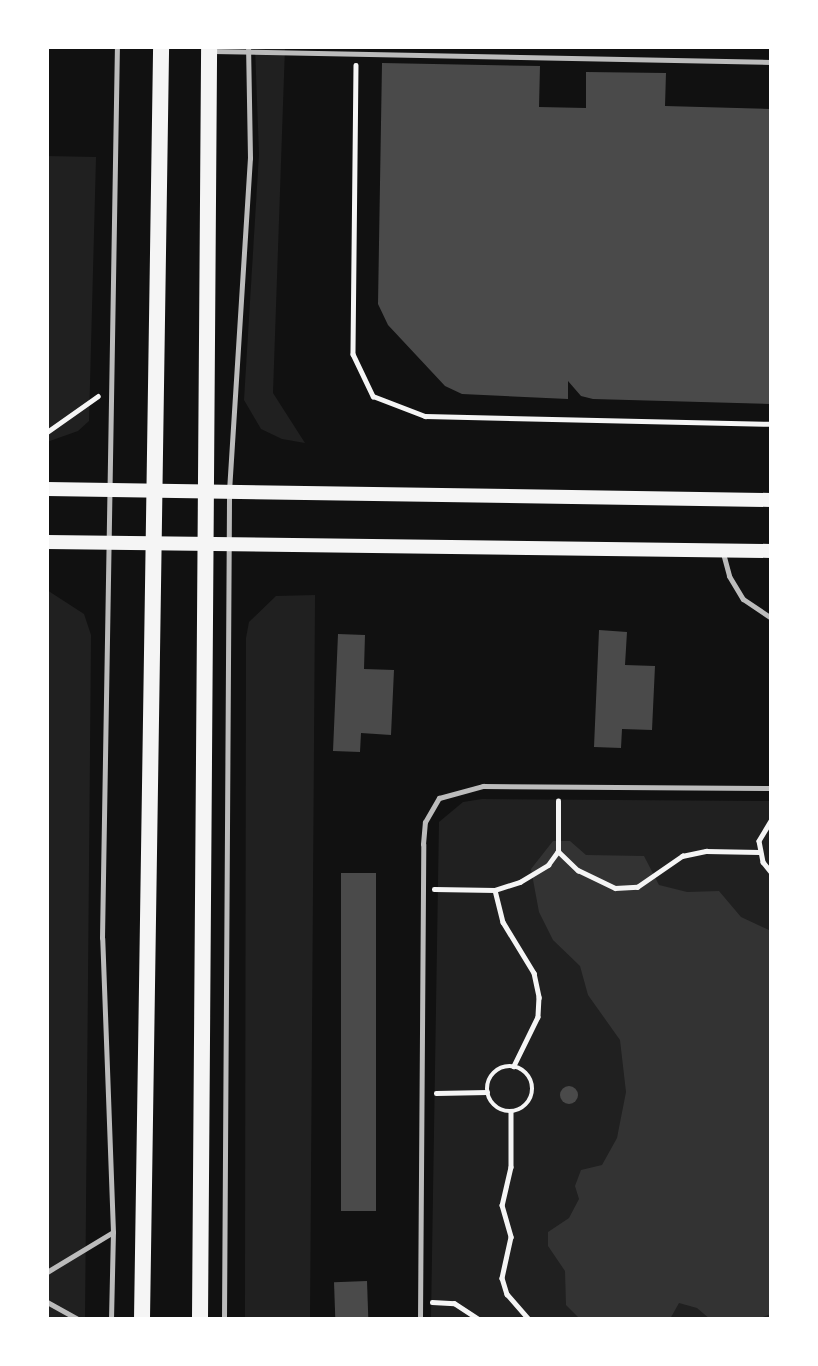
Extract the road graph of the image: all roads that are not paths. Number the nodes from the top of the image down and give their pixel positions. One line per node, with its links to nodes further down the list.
1 (117, 47): 7 (lane)
2 (161, 47): 8 (main road)
3 (209, 49): 4 (lane); 9 (main road)
4 (248, 49): 5 (lane); 10 (lane)
5 (771, 62)
6 (47, 489): 7 (main road)
7 (112, 490): 8 (main road); 13 (lane)
8 (153, 490): 9 (main road); 14 (main road)
9 (204, 490): 10 (main road); 15 (main road)
10 (229, 491): 11 (main road); 16 (lane)
11 (771, 500)
12 (47, 541): 13 (main road)
13 (110, 543): 14 (main road); 21 (lane)
14 (152, 544): 15 (main road); 26 (main road)
15 (205, 544): 16 (main road); 27 (main road)
16 (229, 544): 17 (main road); 28 (lane)
17 (722, 551): 18 (main road); 19 (lane)
18 (771, 551)
19 (771, 618)
20 (771, 788): 29 (lane)
21 (113, 1232): 22 (lane); 25 (lane)
22 (47, 1272)
23 (47, 1302): 24 (lane)
24 (78, 1319)
25 (111, 1319)
26 (142, 1319)
27 (200, 1319)
28 (223, 1319)
29 (420, 1319)

